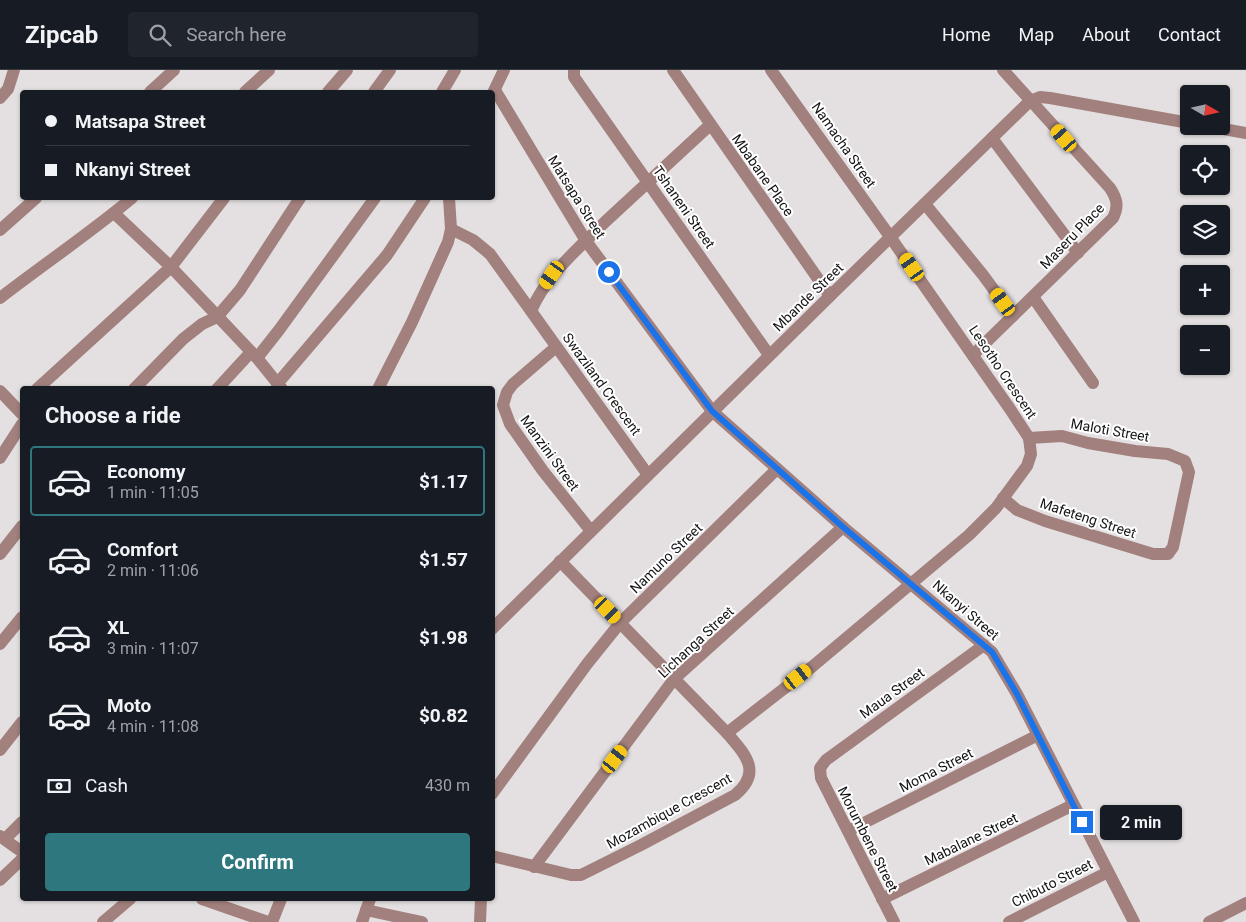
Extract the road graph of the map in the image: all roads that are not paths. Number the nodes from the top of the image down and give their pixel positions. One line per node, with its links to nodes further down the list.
1 (14, 70): 19 (street)
2 (174, 70): 12 (street)
3 (269, 70): 13 (street)
4 (347, 70): 14 (street)
5 (390, 70): 15 (street)
6 (455, 70): 16 (street)
7 (504, 70): 17 (street)
8 (673, 70): 22 (street, Mbabane Place)
9 (771, 70): 38 (street, Namacha Street)
10 (1003, 70): 20 (street, Maseru Place)
11 (574, 73): 26 (street, Tshaneni Street)
12 (152, 90)
13 (247, 90)
14 (330, 90)
15 (375, 90)
16 (443, 90)
17 (495, 91)
18 (495, 95): 39 (street, Matsapa Street)
19 (0, 98)
20 (1032, 100): 21 (street); 25 (street, Mbande Street); 40 (street, Maseru Place)
21 (1180, 121)
22 (710, 125): 26 (street); 42 (street, Mbabane Place)
23 (1230, 130): 24 (street)
24 (1246, 133)
25 (992, 138): 34 (street, Mbande Street); 40 (street)
26 (648, 182): 39 (street); 50 (street, Tshaneni Street)
27 (34, 200): 37 (street)
28 (130, 200): 35 (street)
29 (222, 200): 41 (street)
30 (299, 200): 47 (street)
31 (374, 200): 49 (street)
32 (424, 200): 56 (street)
33 (449, 200): 36 (street)
34 (925, 204): 38 (street, Mbande Street); 46 (street)
35 (114, 213): 41 (street); 44 (street)
36 (451, 229): 45 (street, Swaziland Crescent); 57 (street)
37 (0, 230)
38 (891, 238): 42 (street, Mbande Street); 51 (street, Lesotho Crescent)
39 (586, 241): 45 (street); 60 (street, Matsapa Street)
40 (1078, 253): 43 (street, Maseru Place)
41 (170, 267): 47 (street); 53 (street)
42 (830, 296): 50 (street, Mbande Street)
43 (1033, 297): 46 (street, Maseru Place); 52 (street)
44 (0, 298)
45 (531, 311): 48 (street, Swaziland Crescent)
46 (1013, 316): 51 (street, Maseru Place)
47 (217, 317): 49 (street); 54 (street)
48 (556, 346): 65 (street, Swaziland Crescent); 69 (street, Manzini Street)
49 (254, 355): 55 (street); 56 (street)
50 (769, 355): 60 (street, Mbande Street)
51 (973, 355): 62 (street, Lesotho Crescent)
52 (1093, 383)
53 (40, 386)
54 (137, 386)
55 (220, 386)
56 (280, 386)
57 (379, 386)
58 (0, 391): 59 (street)
59 (20, 408)
60 (712, 411): 64 (street, Nkanyi Street); 65 (street, Mbande Street)
61 (20, 427): 63 (street)
62 (1029, 438): 66 (street, Lesotho Crescent); 71 (street, Maloti Street)
63 (0, 458)
64 (777, 469): 67 (street, Nkanyi Street); 75 (street, Namuno Street)
65 (648, 475): 69 (street, Mbande Street)
66 (1003, 498): 71 (street, Mafeteng Street); 73 (street, Lesotho Crescent)
67 (843, 527): 73 (street, Nkanyi Street); 79 (street, Lichanga Street)
68 (20, 529): 70 (street)
69 (591, 531): 72 (street, Mbande Street)
70 (0, 554)
71 (1168, 554)
72 (560, 562): 75 (street, Mozambique Crescent); 76 (street, Mbande Street)
73 (911, 583): 78 (street, Nkanyi Street); 81 (street, Lesotho Crescent)
74 (20, 619): 77 (street)
75 (620, 623): 79 (street, Mozambique Crescent); 85 (street, Namuno Street)
76 (495, 625)
77 (0, 644)
78 (984, 645): 82 (street, Nkanyi Street); 84 (street, Maua Street)
79 (674, 679): 81 (street, Mozambique Crescent); 93 (street, Lichanga Street)
80 (20, 725): 83 (street)
81 (727, 733): 93 (street, Mozambique Crescent)
82 (1038, 735): 86 (street, Nkanyi Street); 88 (street, Moma Street)
83 (0, 750)
84 (820, 768): 88 (street, Morumbene Street)
85 (495, 790)
86 (1073, 805): 94 (street, Nkanyi Street); 96 (street, Mabalane Street)
87 (20, 824): 89 (street)
88 (848, 831): 96 (street, Morumbene Street)
89 (3, 838): 90 (street)
90 (20, 851)
91 (495, 857): 93 (street, Mozambique Crescent)
92 (20, 861): 95 (street)
93 (534, 867)
94 (1108, 872): 109 (street, Chibuto Street); 110 (street, Nkanyi Street)
95 (0, 880)
96 (882, 899): 108 (street, Morumbene Street)
97 (208, 901): 104 (street)
98 (280, 901): 105 (street)
99 (481, 901): 107 (street)
100 (1246, 903): 111 (street)
101 (115, 904): 103 (street)
102 (366, 910): 106 (street)
103 (103, 922)
104 (268, 922)
105 (272, 922)
106 (422, 922)
107 (480, 922)
108 (894, 922)
109 (1009, 922)
110 (1134, 922)
111 (1209, 922)

